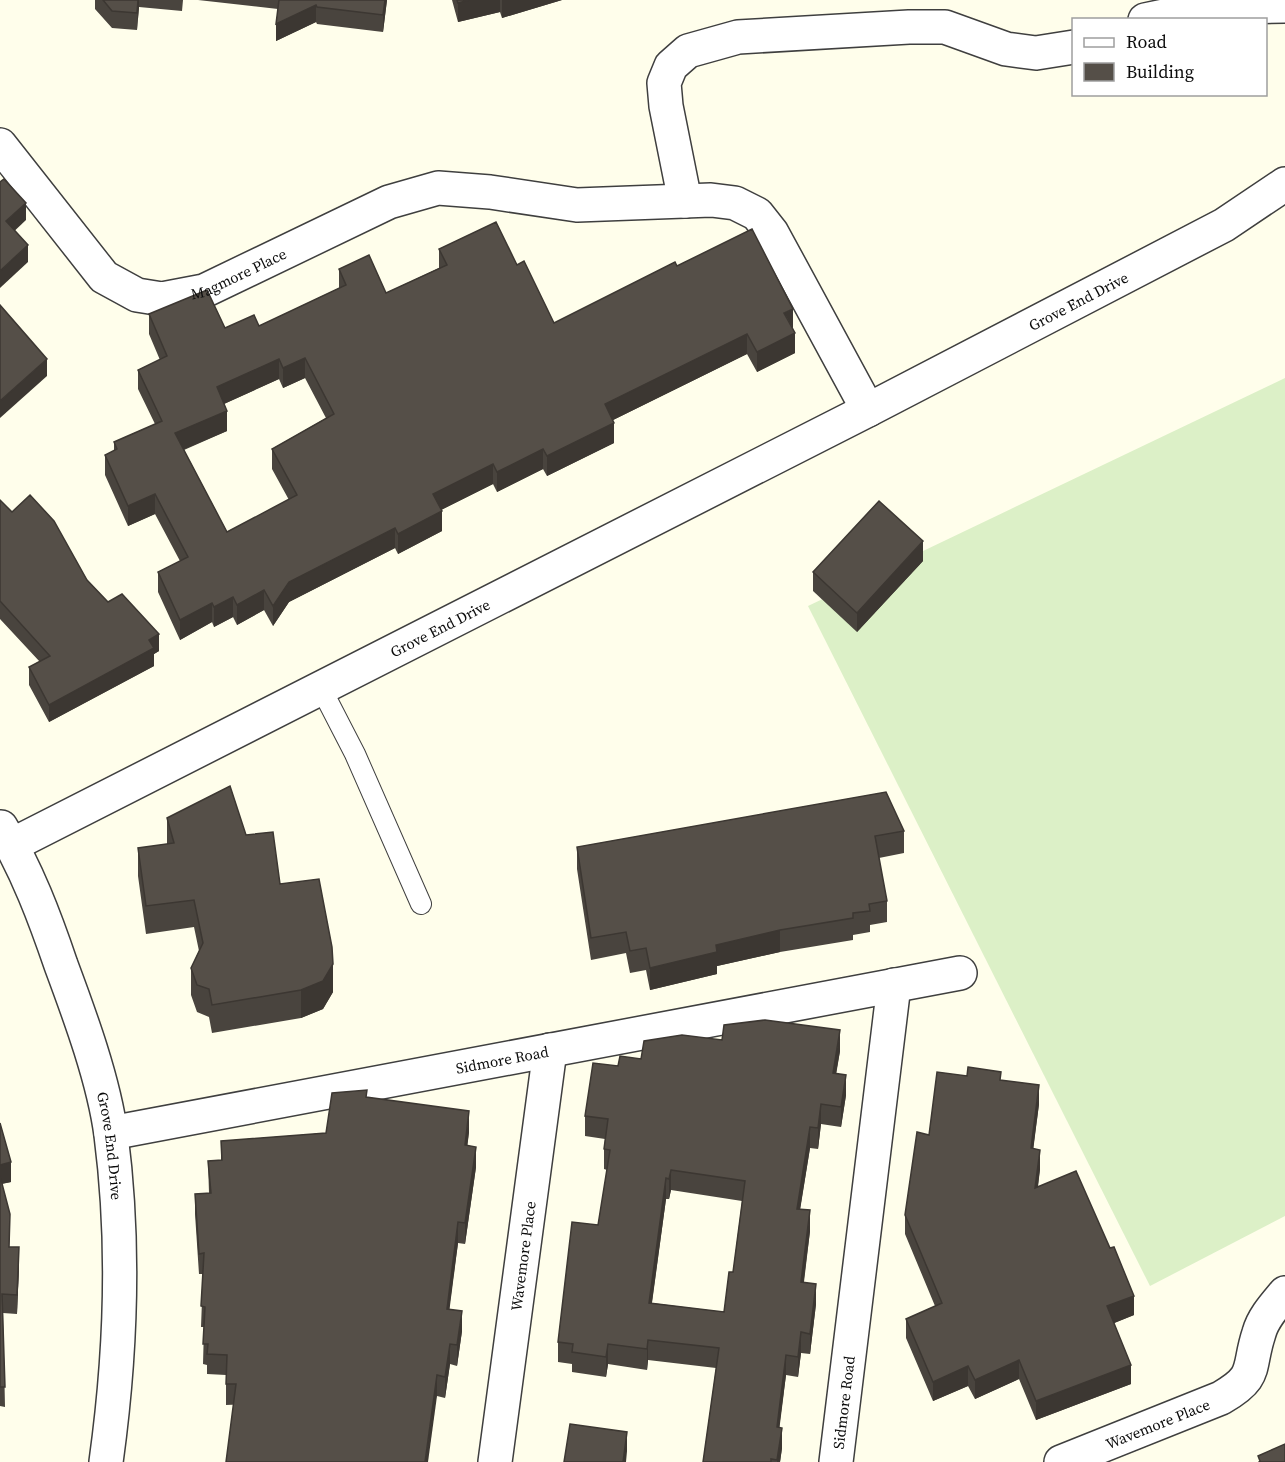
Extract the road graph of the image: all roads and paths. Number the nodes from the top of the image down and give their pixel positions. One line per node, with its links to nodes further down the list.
1 (945, 0): 4 (street)
2 (1285, 6): 3 (street)
3 (1154, 18)
4 (926, 27): 5 (street); 8 (street)
5 (1072, 47)
6 (0, 145): 8 (street, Magmore Place)
7 (1285, 184): 9 (street, Grove End Drive)
8 (685, 201): 9 (street)
9 (868, 410): 10 (street, Grove End Drive)
10 (322, 690): 11 (street, Grove End Drive); 12 (lane)
11 (6, 836): 16 (street, Grove End Drive)
12 (421, 904)
13 (960, 973): 14 (street, Sidmore Road)
14 (894, 985): 15 (street, Sidmore Road); 20 (street, Sidmore Road)
15 (550, 1050): 16 (street, Sidmore Road); 19 (street, Wavemore Place)
16 (111, 1133): 18 (street, Grove End Drive)
17 (1285, 1293): 21 (street, Wavemore Place)
18 (106, 1462)
19 (495, 1462)
20 (836, 1462)
21 (1061, 1462)

